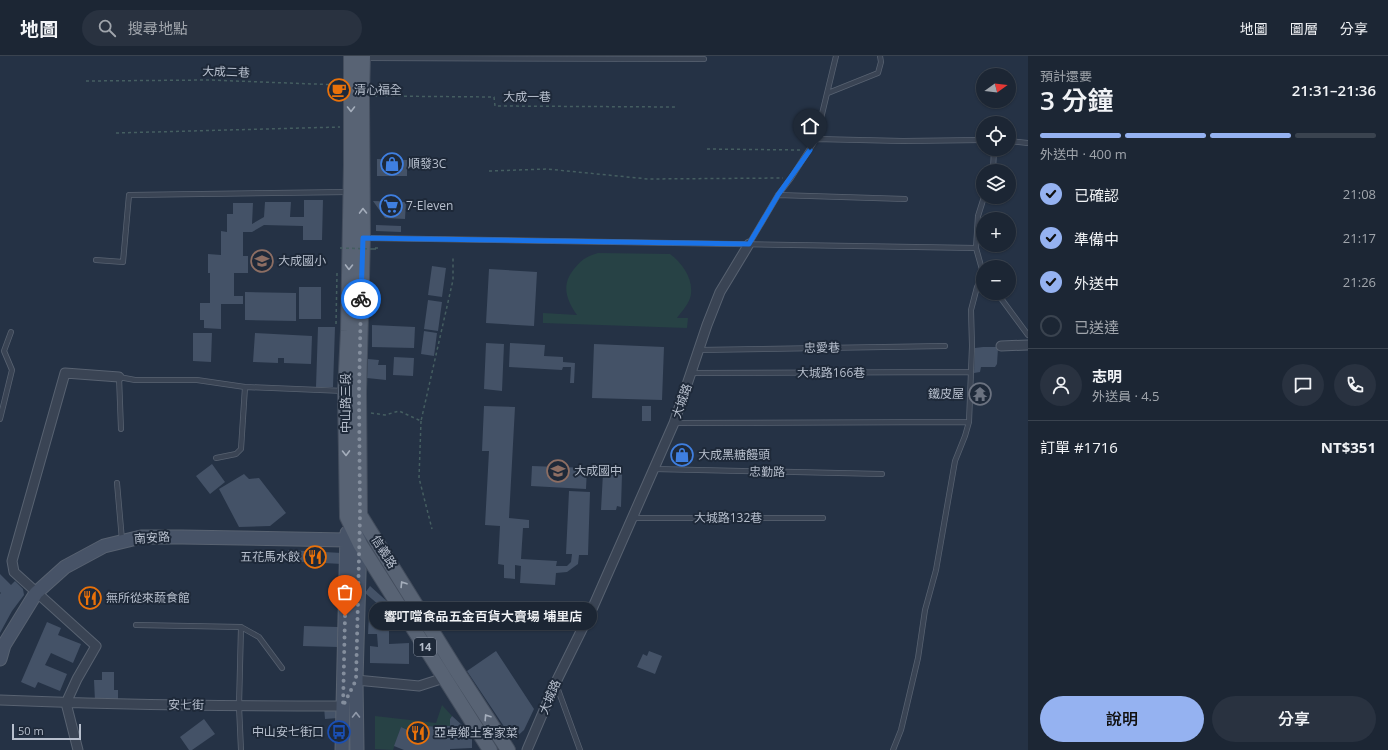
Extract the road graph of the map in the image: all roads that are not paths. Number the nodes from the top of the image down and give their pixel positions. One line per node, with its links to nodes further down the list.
1 (836, 56): 5 (lane, 大城路)
2 (880, 56): 5 (lane)
3 (357, 57): 4 (lane); 10 (main road, 中山路三段 / 14, one-way to 10); 13 (main road, 中山路三段 / 14, one-way to 3)
4 (704, 59)
5 (828, 93): 6 (lane, 大城路)
6 (816, 140): 7 (lane); 11 (lane, 大城路)
7 (976, 140)
8 (1016, 142): 9 (lane)
9 (1028, 143)
10 (351, 192): 14 (main road, 中山路三段 / 14); 17 (lane)
11 (778, 195): 12 (lane); 15 (lane, 大城路)
12 (905, 199)
13 (363, 238): 14 (lane); 15 (lane); 30 (main road, 中山路三段 / 14)
14 (344, 244): 30 (main road, 中山路三段 / 14, one-way to 30)
15 (749, 244): 16 (lane); 25 (street, 大城路)
16 (976, 248)
17 (96, 260)
18 (976, 290): 26 (lane)
19 (1002, 300): 21 (lane)
20 (11, 332): 31 (lane)
21 (1028, 335)
22 (1028, 345): 24 (street)
23 (945, 346): 25 (lane, 忠愛巷)
24 (1001, 346)
25 (698, 350): 27 (street, 大城路)
26 (971, 372): 27 (lane, 大城路166巷); 32 (lane)
27 (691, 373): 33 (street, 大城路)
28 (119, 376): 29 (lane); 34 (lane); 44 (street)
29 (245, 387): 30 (lane); 35 (lane)
30 (352, 392): 39 (main road, 中山路三段 / 14, one-way to 39); 39 (main road, 中山路三段 / 14)
31 (0, 419)
32 (969, 422): 33 (lane); 65 (lane)
33 (674, 423): 36 (street, 大城路)
34 (121, 429)
35 (216, 458)
36 (653, 469): 37 (lane, 忠勤路); 40 (street, 大城路)
37 (882, 474)
38 (117, 483): 42 (lane)
39 (354, 516): 43 (main road, 信義路 / 14); 49 (main road, 信義路 / 14, one-way to 39)
40 (633, 518): 41 (lane, 大城路132巷); 52 (street, 大城路)
41 (824, 518)
42 (122, 542): 43 (street, 南安路); 44 (street, 南安路)
43 (353, 542): 50 (main road, 信義路 / 14); 51 (street); 56 (street)
44 (36, 592): 47 (street, 南安路); 54 (street)
45 (136, 625): 46 (lane)
46 (241, 627): 48 (lane); 55 (lane)
47 (0, 660)
48 (282, 668)
49 (455, 668): 50 (street); 62 (main road, 信義路 / 14, one-way to 49)
50 (444, 678): 51 (street); 61 (main road, 信義路 / 14)
51 (356, 680): 56 (street); 60 (street, one-way to 51)
52 (556, 682): 63 (street, 大城路); 64 (lane)
53 (0, 700): 54 (street, 安七街)
54 (66, 703): 55 (street, 安七街); 57 (street)
55 (239, 706): 56 (street, 安七街); 58 (lane)
56 (343, 706): 59 (street)
57 (78, 750)
58 (241, 750)
59 (342, 750)
60 (357, 750)
61 (490, 750)
62 (508, 750)
63 (527, 750)
64 (580, 750)
65 (893, 750)

